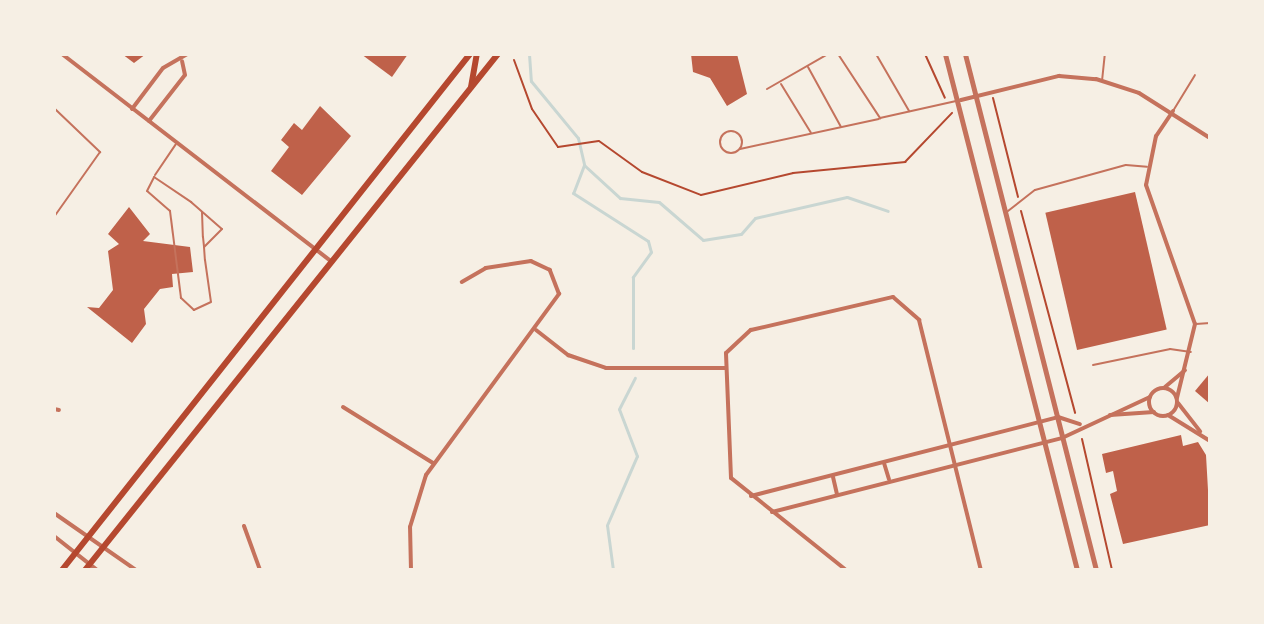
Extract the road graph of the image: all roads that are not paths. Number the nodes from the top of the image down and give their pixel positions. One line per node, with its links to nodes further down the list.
1 (62, 54): 22 (street)
2 (187, 54): 12 (street)
3 (470, 54): 38 (main road)
4 (477, 54): 18 (main road)
5 (498, 54): 18 (main road)
6 (828, 54): 13 (lane)
7 (838, 54): 25 (lane)
8 (876, 54): 24 (lane)
9 (945, 54): 20 (street)
10 (965, 54): 19 (street)
11 (1105, 54): 15 (lane)
12 (182, 61): 22 (street); 26 (street)
13 (808, 66): 16 (lane); 27 (lane)
14 (1195, 75): 23 (lane)
15 (1102, 81): 19 (street); 23 (street)
16 (780, 82): 17 (lane); 28 (lane)
17 (767, 89)
18 (470, 90): 39 (main road)
19 (979, 95): 20 (street); 34 (street)
20 (961, 100): 24 (lane); 56 (street)
21 (54, 108): 36 (lane)
22 (132, 109): 26 (street)
23 (1173, 111): 29 (street); 32 (street)
24 (910, 112): 25 (lane)
25 (880, 118): 27 (lane)
26 (148, 121): 30 (street)
27 (841, 127): 28 (lane)
28 (812, 134): 31 (lane)
29 (1210, 138)
30 (176, 143): 33 (lane); 38 (street)
31 (740, 149): 31 (lane)
32 (1148, 168): 34 (lane); 42 (street)
33 (154, 177): 35 (lane); 37 (lane)
34 (1008, 211): 55 (street)
35 (202, 212): 37 (lane); 37 (lane)
36 (54, 217)
37 (204, 247)
38 (317, 251): 39 (street); 73 (main road)
39 (333, 263): 75 (main road)
40 (462, 282): 43 (street)
41 (1210, 323): 42 (lane)
42 (1195, 324): 44 (street)
43 (536, 330): 46 (street); 64 (street)
44 (1191, 352): 45 (lane); 47 (street)
45 (1093, 365)
46 (726, 368): 62 (street); 69 (street)
47 (1185, 370): 48 (street); 50 (street)
48 (1165, 388): 49 (street); 50 (street)
49 (1150, 397): 52 (street); 53 (street)
50 (1177, 399): 54 (street); 58 (street)
51 (343, 407): 64 (street)
52 (1154, 412): 53 (street); 54 (street)
53 (1110, 415): 57 (street)
54 (1168, 415): 58 (street)
55 (1058, 417): 56 (street); 57 (street); 59 (street)
56 (1041, 422): 60 (street); 62 (street)
57 (1079, 425): 59 (street)
58 (1204, 436): 61 (street)
59 (1062, 438): 60 (street); 86 (street)
60 (1045, 441): 63 (street); 85 (street)
61 (1210, 441)
62 (949, 446): 63 (street); 65 (street)
63 (953, 461): 67 (street); 84 (street)
64 (433, 463): 82 (street)
65 (884, 463): 66 (street); 67 (street)
66 (833, 476): 68 (street); 69 (street)
67 (889, 479): 68 (street)
68 (837, 494): 70 (street)
69 (751, 496): 70 (street)
70 (772, 512): 83 (street)
71 (54, 513): 73 (street)
72 (244, 526): 81 (street)
73 (91, 534): 75 (street); 76 (main road)
74 (54, 536): 76 (street)
75 (105, 545): 77 (main road); 80 (street)
76 (76, 553): 77 (street); 78 (main road)
77 (87, 567): 79 (street)
78 (62, 570)
79 (97, 570)
80 (136, 570)
81 (260, 570)
82 (411, 570)
83 (846, 570)
84 (981, 570)
85 (1077, 570)
86 (1096, 570)

